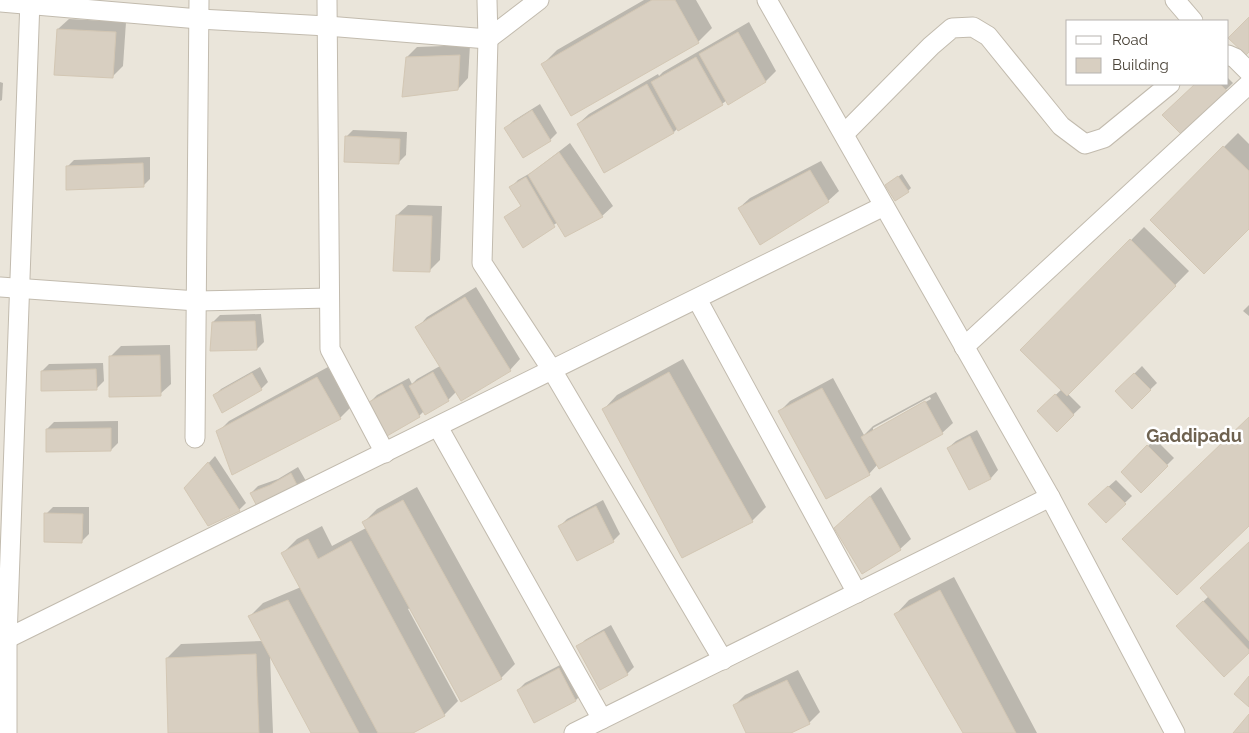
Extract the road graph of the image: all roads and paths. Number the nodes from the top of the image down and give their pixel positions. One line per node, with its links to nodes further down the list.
1 (199, 0): 9 (street)
2 (326, 0): 11 (street)
3 (487, 0): 12 (street)
4 (539, 0): 12 (street)
5 (767, 0): 17 (street)
6 (1175, 0): 10 (street)
7 (0, 2): 8 (street)
8 (30, 2): 9 (street); 20 (street)
9 (199, 19): 11 (street); 23 (street)
10 (1192, 20)
11 (327, 26): 12 (street); 21 (street)
12 (488, 39): 25 (street)
13 (1229, 56): 14 (street)
14 (1249, 72)
15 (1249, 84): 24 (street)
16 (1169, 85): 17 (street)
17 (844, 134): 18 (street)
18 (884, 206): 22 (street); 24 (street)
19 (0, 287): 20 (street)
20 (20, 288): 23 (street); 31 (street)
21 (330, 298): 23 (street); 28 (street)
22 (696, 299): 25 (street); 30 (street)
23 (197, 301): 27 (street)
24 (964, 346): 29 (street)
25 (552, 370): 26 (street); 32 (street)
26 (438, 427): 28 (street); 33 (street)
27 (195, 438)
28 (384, 453): 31 (street)
29 (1050, 497): 30 (street); 36 (street)
30 (857, 593): 32 (street)
31 (4, 640): 34 (street)
32 (722, 660): 33 (street)
33 (602, 719): 35 (street)
34 (7, 733)
35 (574, 733)
36 (1175, 733)

